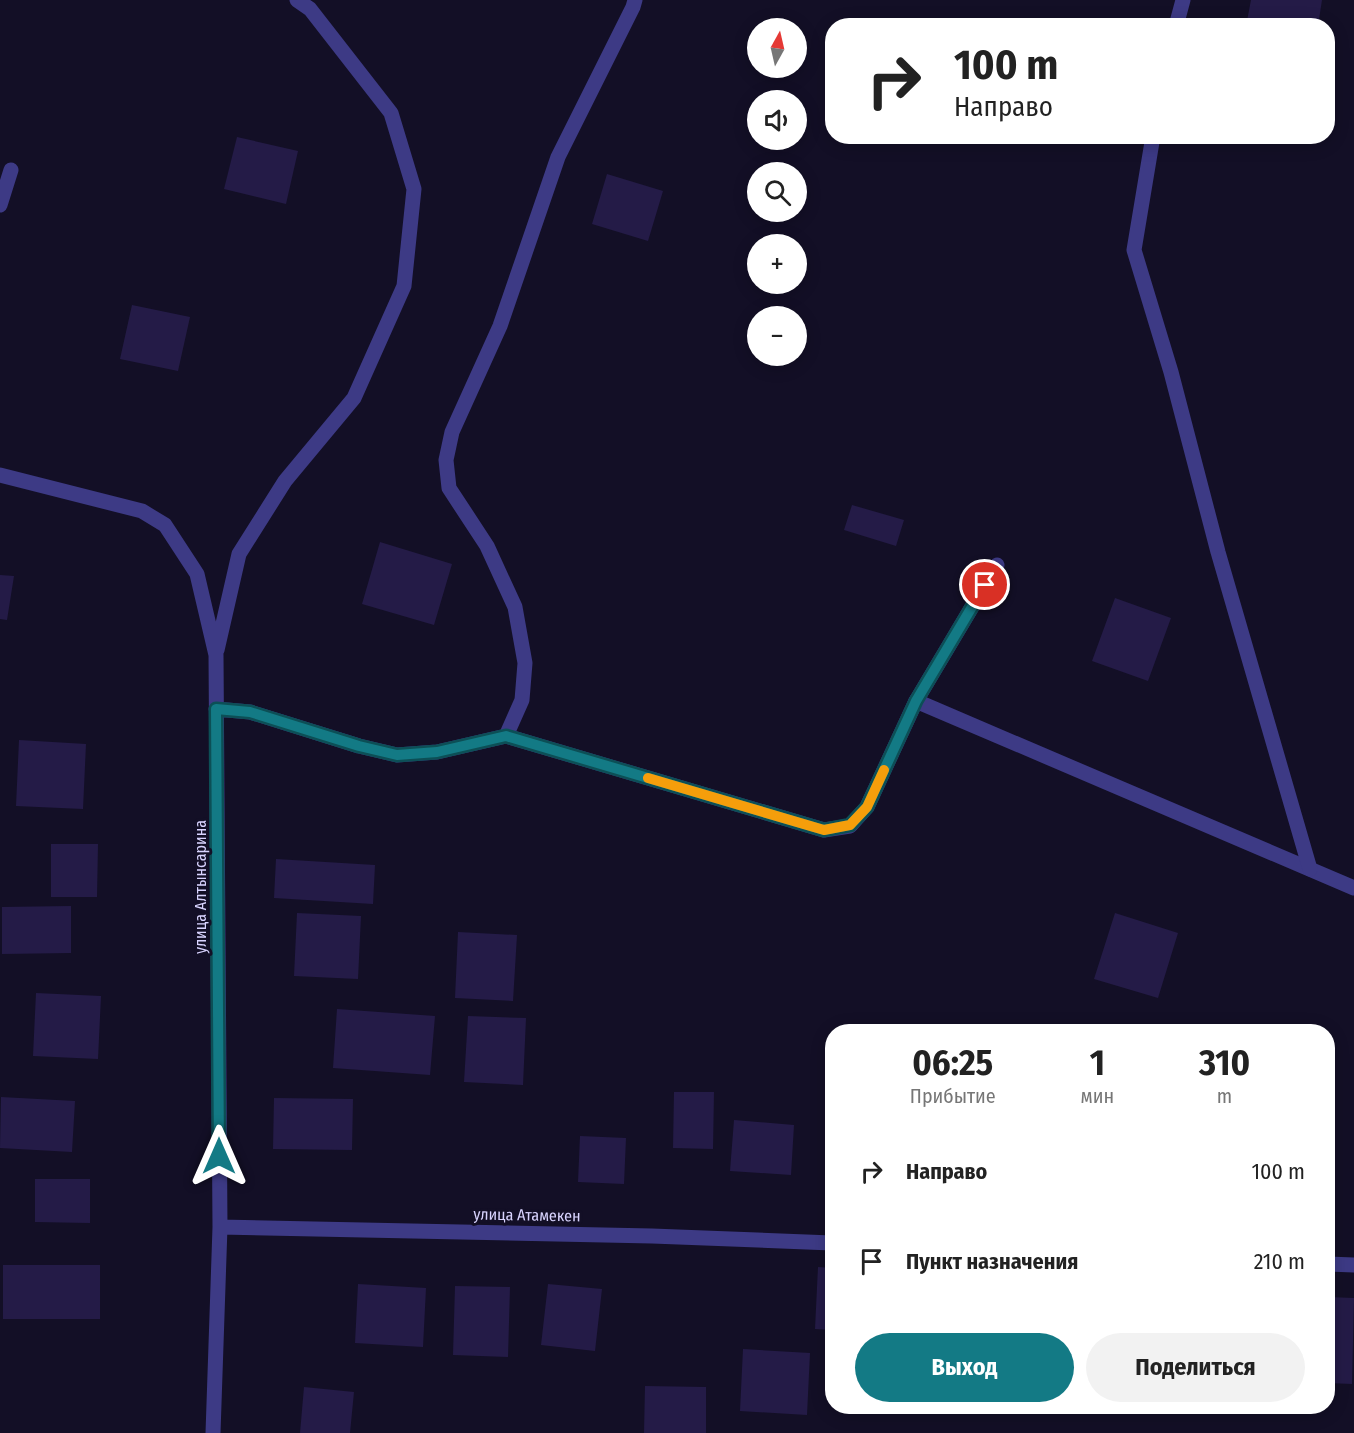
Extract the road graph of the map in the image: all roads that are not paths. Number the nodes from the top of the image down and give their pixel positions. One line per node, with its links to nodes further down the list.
1 (297, 0): 10 (street)
2 (635, 0): 13 (street)
3 (1183, 0): 4 (street)
4 (1178, 18)
5 (1152, 144): 14 (street)
6 (12, 170): 7 (street)
7 (0, 205)
8 (0, 475): 10 (street, улица Алтынсарина)
9 (997, 565): 11 (street)
10 (216, 655): 12 (street, улица Алтынсарина)
11 (916, 701): 13 (street); 14 (street)
12 (216, 709): 13 (street); 16 (street, улица Алтынсарина)
13 (506, 736)
14 (1310, 869): 15 (street)
15 (1354, 888)
16 (220, 1227): 17 (street, улица Атамекен); 20 (street, улица Алтынсарина)
17 (825, 1243)
18 (1335, 1264): 19 (street)
19 (1354, 1265)
20 (213, 1433)

